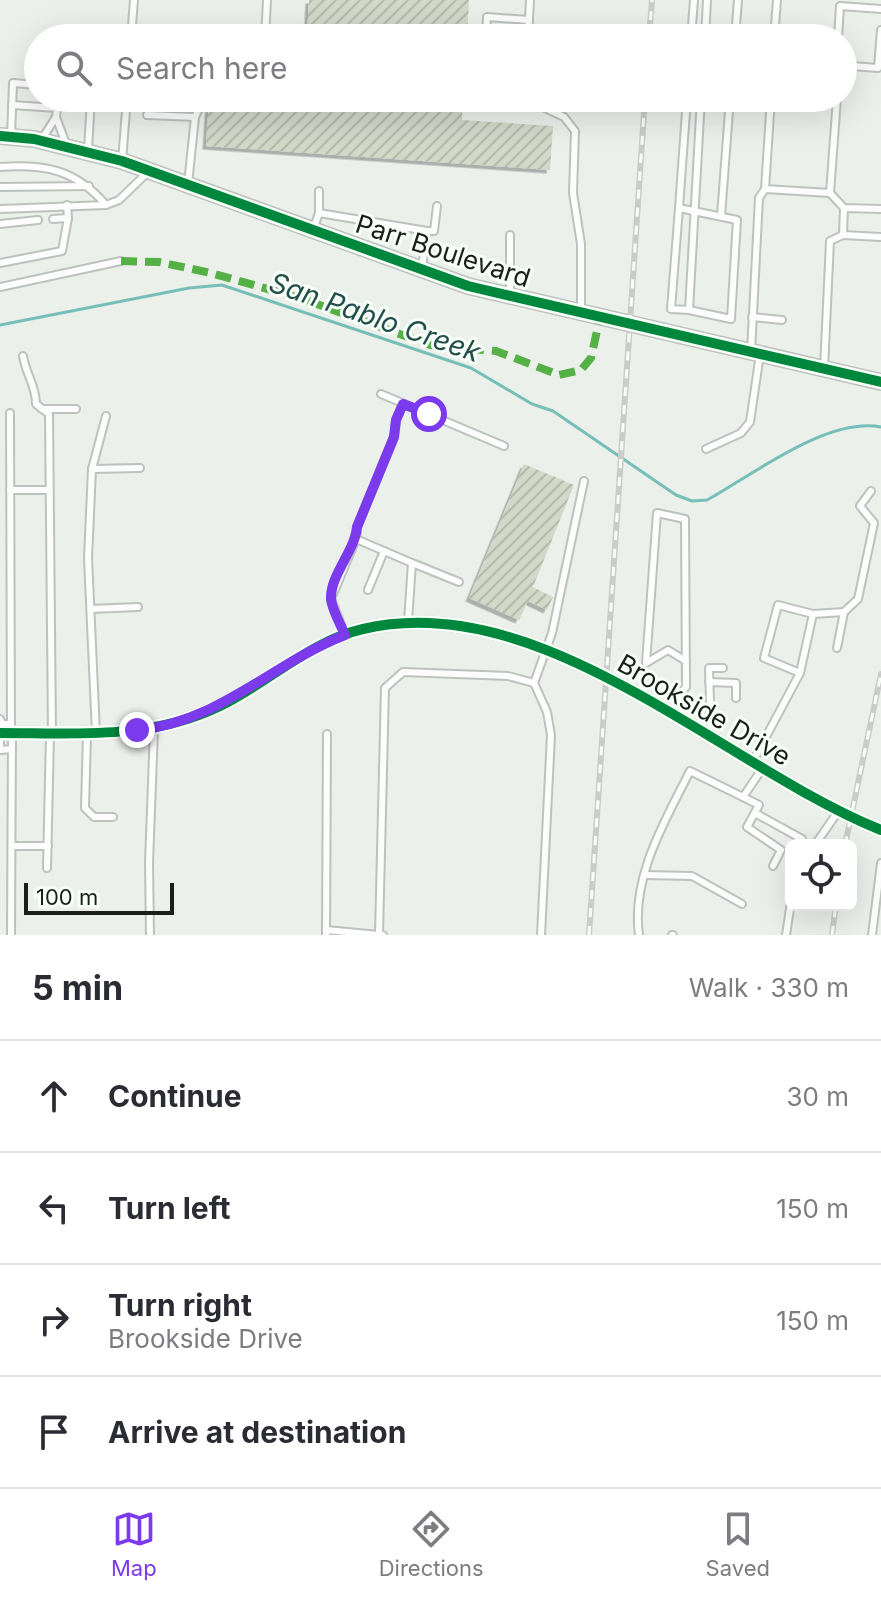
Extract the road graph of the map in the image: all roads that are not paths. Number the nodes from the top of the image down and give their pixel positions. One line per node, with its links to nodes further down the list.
1 (134, 0): 10 (lane)
2 (267, 0): 11 (lane)
3 (530, 0): 9 (lane)
4 (694, 0): 14 (lane)
5 (707, 0): 15 (lane)
6 (738, 0): 16 (lane)
7 (777, 0): 17 (lane)
8 (881, 9): 18 (lane)
9 (529, 20): 12 (lane); 13 (lane)
10 (132, 24)
11 (266, 24)
12 (487, 24)
13 (529, 24)
14 (692, 24)
15 (706, 24)
16 (736, 24)
17 (775, 24)
18 (839, 24)
19 (881, 30): 20 (lane)
20 (857, 66)
21 (24, 84): 22 (lane)
22 (12, 105): 23 (lane); 37 (lane)
23 (24, 106)
24 (57, 112): 35 (lane)
25 (90, 112): 40 (lane)
26 (126, 112): 41 (lane)
27 (197, 112): 36 (lane)
28 (553, 112): 75 (lane)
29 (686, 112): 53 (lane)
30 (700, 112): 57 (lane)
31 (729, 112): 59 (lane)
32 (770, 112): 47 (lane)
33 (836, 112): 49 (lane)
34 (147, 115): 36 (lane)
35 (56, 117): 38 (lane); 39 (lane)
36 (195, 117): 44 (lane)
37 (5, 136): 38 (street, Parr Boulevard)
38 (41, 141): 39 (street, Parr Boulevard)
39 (66, 146): 40 (street, Parr Boulevard)
40 (88, 151): 41 (street, Parr Boulevard)
41 (122, 161): 43 (street, Parr Boulevard)
42 (0, 167): 45 (lane)
43 (149, 170): 44 (street, Parr Boulevard); 51 (lane)
44 (188, 184): 64 (street, Parr Boulevard)
45 (89, 186): 46 (lane); 51 (lane)
46 (0, 187)
47 (765, 189): 49 (lane); 76 (lane)
48 (319, 191): 58 (lane)
49 (830, 193): 54 (lane)
50 (67, 205): 51 (lane); 55 (lane); 60 (lane)
51 (106, 205)
52 (437, 206): 65 (lane)
53 (679, 208): 57 (lane); 74 (lane)
54 (844, 208): 56 (lane); 67 (lane)
55 (0, 209)
56 (881, 209)
57 (695, 211): 59 (lane); 74 (lane)
58 (319, 213): 64 (lane); 65 (lane)
59 (721, 216): 74 (lane)
60 (68, 218): 61 (lane); 70 (lane)
61 (53, 219)
62 (38, 220): 63 (lane)
63 (0, 224)
64 (313, 230): 71 (street, Parr Boulevard)
65 (430, 231): 71 (lane)
66 (510, 235): 73 (lane)
67 (843, 235): 68 (lane); 80 (lane)
68 (881, 237)
69 (121, 261): 72 (lane)
70 (0, 263)
71 (422, 272): 73 (street, Parr Boulevard)
72 (0, 287)
73 (510, 298): 75 (street, Parr Boulevard)
74 (689, 310)
75 (581, 313): 78 (street, Parr Boulevard)
76 (752, 317): 77 (lane); 78 (lane)
77 (782, 320)
78 (755, 353): 80 (street, Parr Boulevard); 89 (lane)
79 (23, 356): 84 (lane)
80 (824, 369): 81 (street, Parr Boulevard)
81 (881, 382)
82 (381, 394): 83 (lane)
83 (403, 404): 88 (lane); 96 (lane)
84 (42, 409): 85 (lane); 94 (lane)
85 (76, 409)
86 (10, 413): 93 (lane)
87 (106, 416): 91 (lane)
88 (504, 446)
89 (706, 449)
90 (140, 468): 91 (lane)
91 (92, 469): 102 (lane)
92 (584, 481): 108 (lane)
93 (10, 490): 94 (lane); 118 (lane)
94 (49, 490): 119 (lane)
95 (871, 491): 103 (lane)
96 (356, 539): 97 (lane); 106 (lane)
97 (384, 551): 98 (lane); 100 (lane)
98 (412, 563): 99 (lane); 105 (lane)
99 (459, 582)
100 (368, 590)
101 (138, 607): 102 (lane)
102 (91, 609): 120 (lane)
103 (844, 612): 104 (lane); 107 (lane)
104 (813, 614): 111 (lane); 111 (lane)
105 (408, 621): 106 (street, Brookside Drive); 108 (street, Brookside Drive)
106 (345, 635): 117 (street, Brookside Drive)
107 (837, 648)
108 (547, 653): 113 (lane); 116 (street, Brookside Drive)
109 (686, 661): 109 (lane); 116 (lane)
110 (723, 668): 112 (lane)
111 (800, 673): 124 (lane)
112 (709, 682): 114 (lane); 122 (lane)
113 (534, 683): 143 (lane); 144 (lane)
114 (736, 698)
115 (0, 719): 118 (lane)
116 (679, 720): 122 (street, Brookside Drive)
117 (154, 729): 120 (street, Brookside Drive); 142 (lane)
118 (8, 731): 119 (street, Brookside Drive); 123 (lane); 123 (lane)
119 (51, 734): 120 (street, Brookside Drive); 133 (lane)
120 (92, 734): 128 (lane)
121 (327, 734): 140 (lane)
122 (711, 739): 124 (street, Brookside Drive)
123 (12, 749): 132 (lane)
124 (757, 766): 125 (lane); 127 (street, Brookside Drive)
125 (743, 797): 126 (lane); 137 (lane)
126 (755, 813): 130 (lane); 135 (lane)
127 (837, 813): 129 (street, Brookside Drive); 131 (lane)
128 (113, 817)
129 (881, 829)
130 (802, 839)
131 (819, 839)
132 (12, 846): 133 (lane); 141 (lane)
133 (48, 846): 136 (lane)
134 (881, 863): 147 (lane)
135 (773, 866)
136 (47, 868)
137 (645, 875): 138 (lane); 145 (lane)
138 (742, 904)
139 (790, 911): 146 (lane)
140 (326, 933): 143 (lane)
141 (11, 935)
142 (150, 935)
143 (380, 935)
144 (541, 935)
145 (639, 935)
146 (786, 935)
147 (872, 935)

